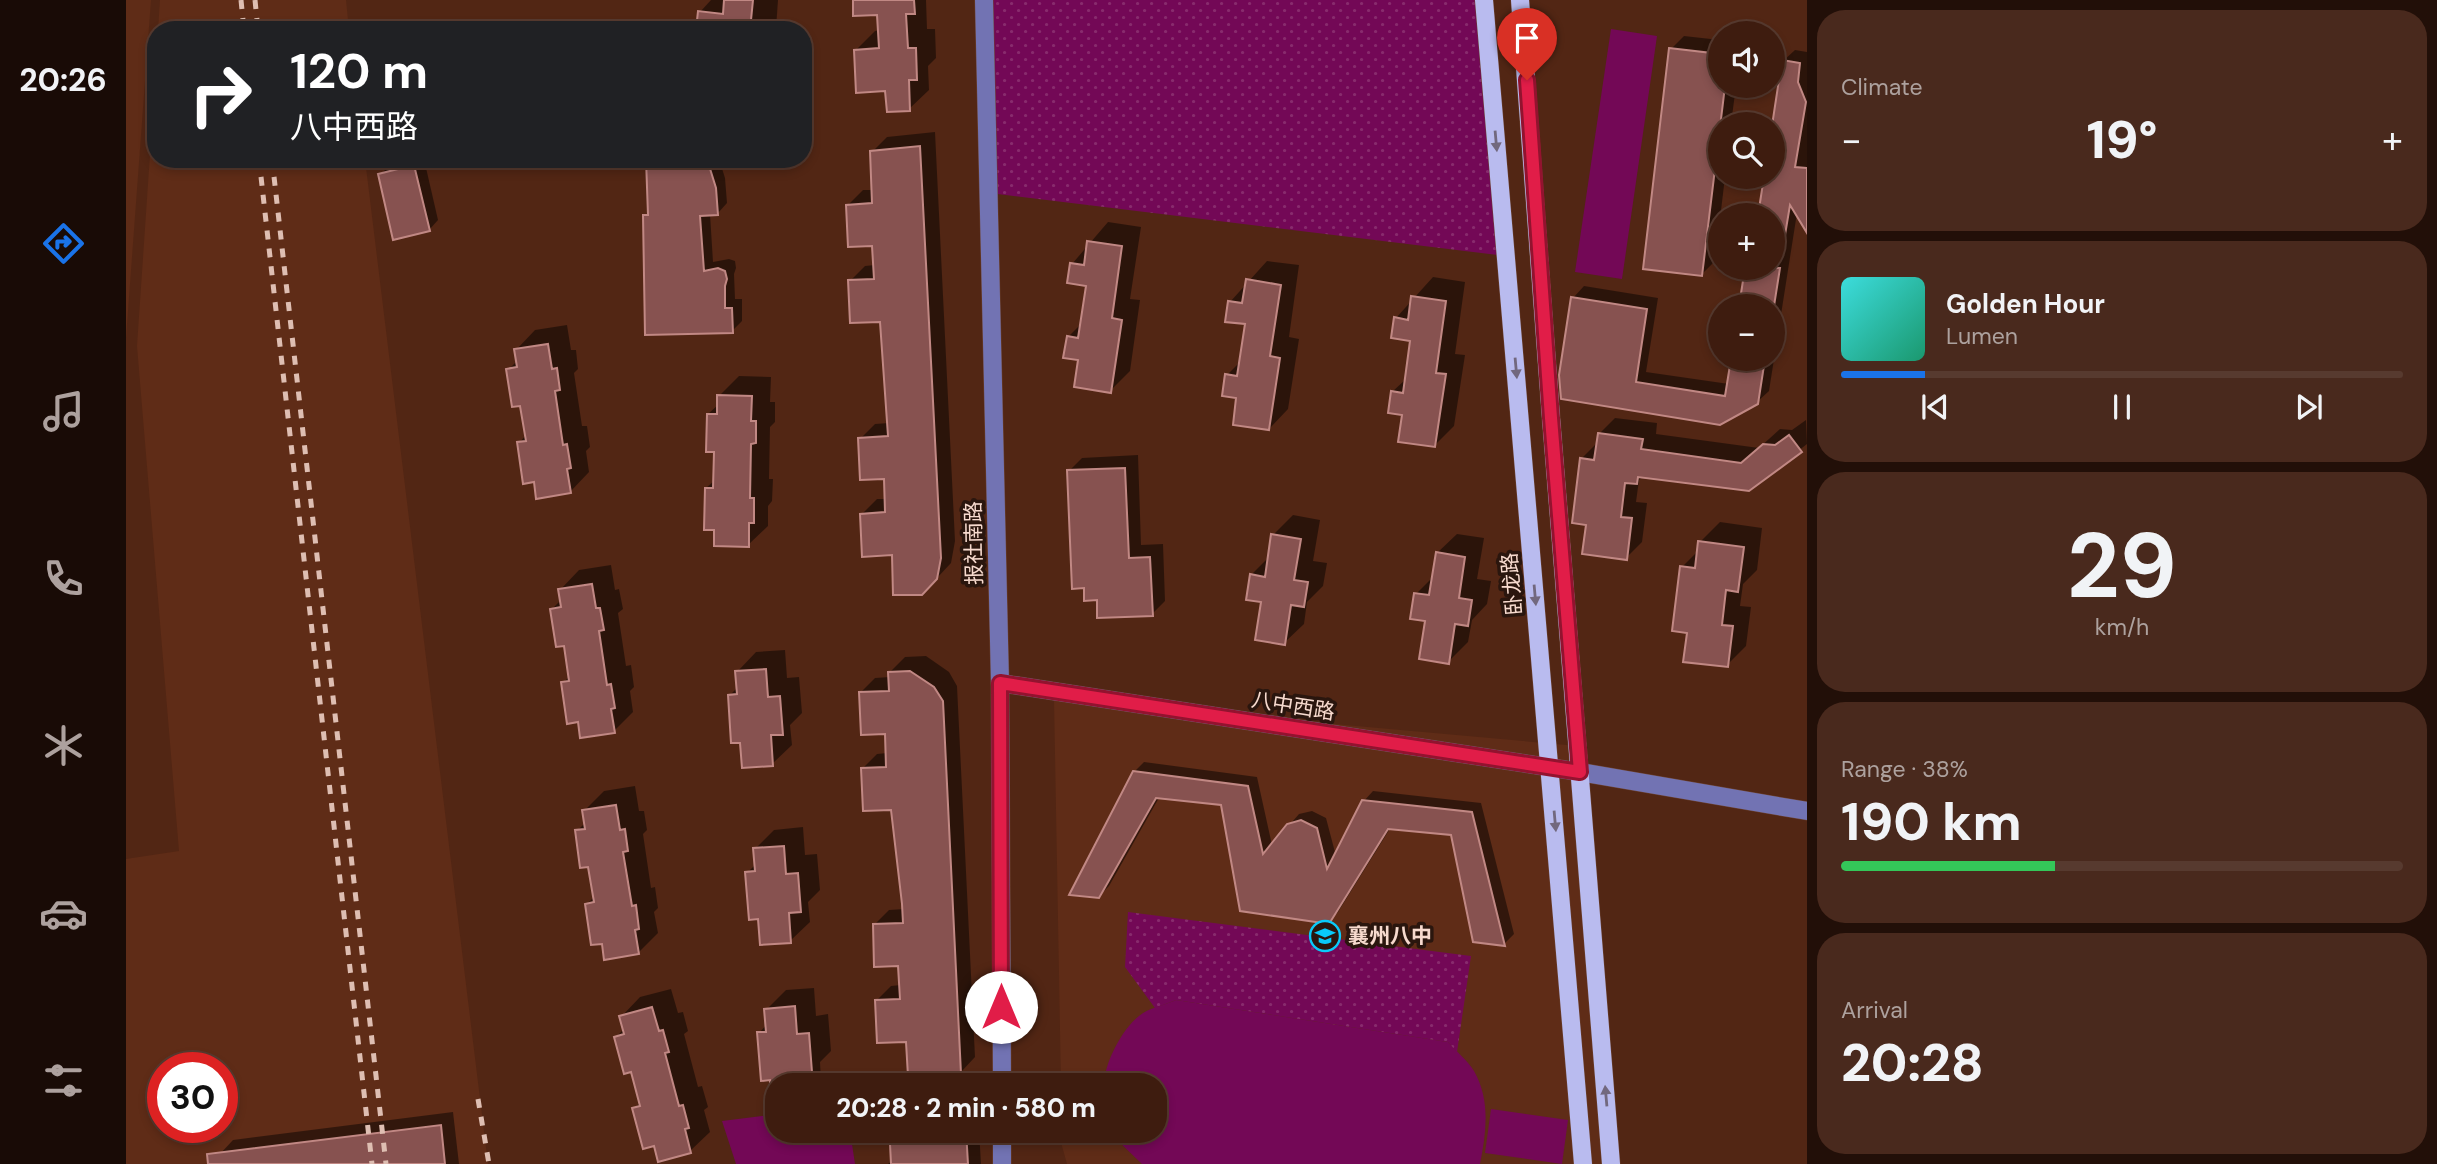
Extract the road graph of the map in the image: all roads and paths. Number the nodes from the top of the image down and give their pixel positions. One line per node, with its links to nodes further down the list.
1 (984, 0): 4 (street, 报社南路)
2 (1484, 0): 5 (main road, 卧龙路, one-way to 5)
3 (1520, 0): 6 (main road)
4 (1000, 683): 5 (street, 八中西路); 8 (street, 报社南路)
5 (1550, 768): 6 (street, 八中西路); 11 (main road, 卧龙路, one-way to 11)
6 (1580, 772): 7 (street, 八中西路); 12 (main road, one-way to 6)
7 (1807, 811)
8 (1002, 1073)
9 (1002, 1143): 10 (street)
10 (1002, 1164)
11 (1583, 1164)
12 (1611, 1164)

